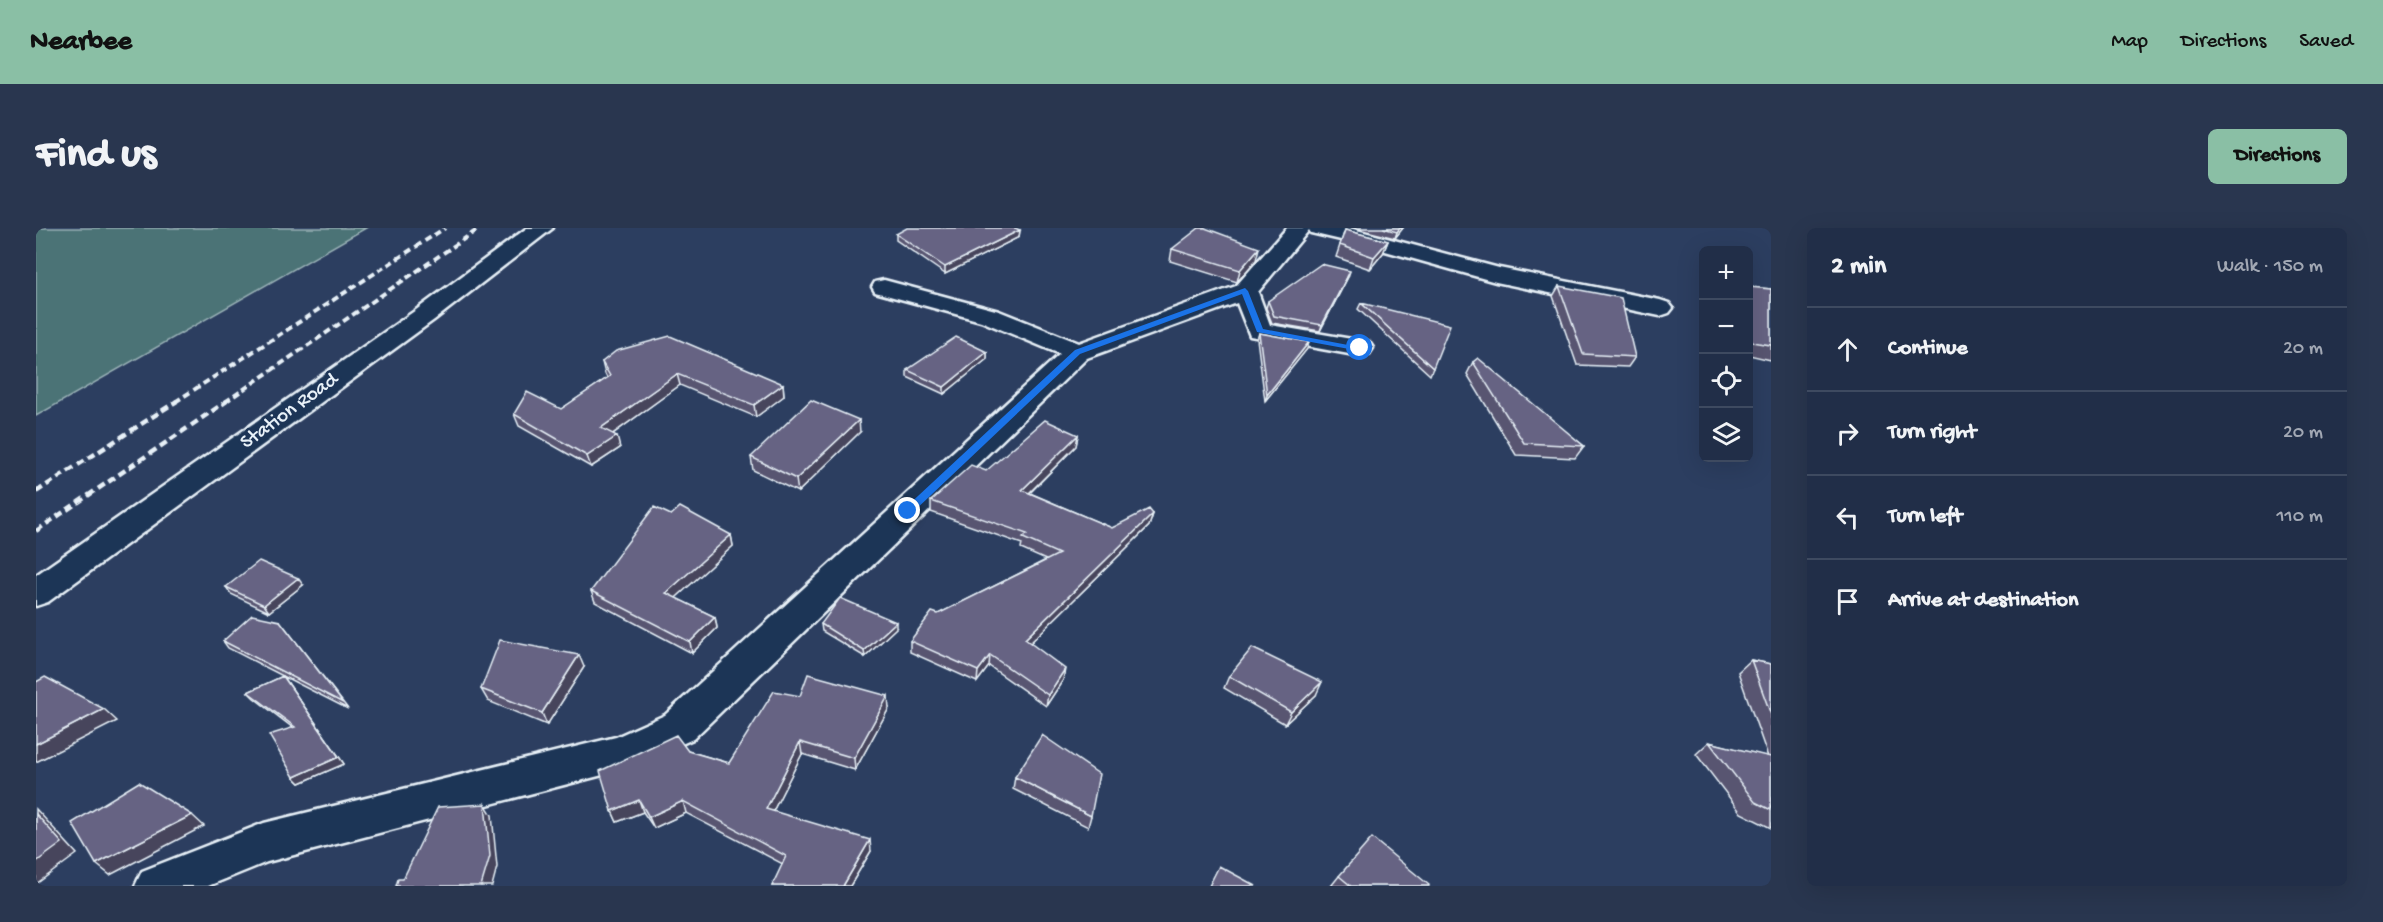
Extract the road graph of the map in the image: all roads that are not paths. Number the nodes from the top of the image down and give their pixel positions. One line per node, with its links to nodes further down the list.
1 (542, 228): 9 (street, Station Road)
2 (1299, 228): 5 (street)
3 (1319, 228): 6 (street)
4 (884, 287): 8 (street)
5 (1245, 291): 7 (street); 8 (street)
6 (1660, 308)
7 (1360, 348)
8 (1078, 352): 10 (street)
9 (36, 593)
10 (157, 886)

